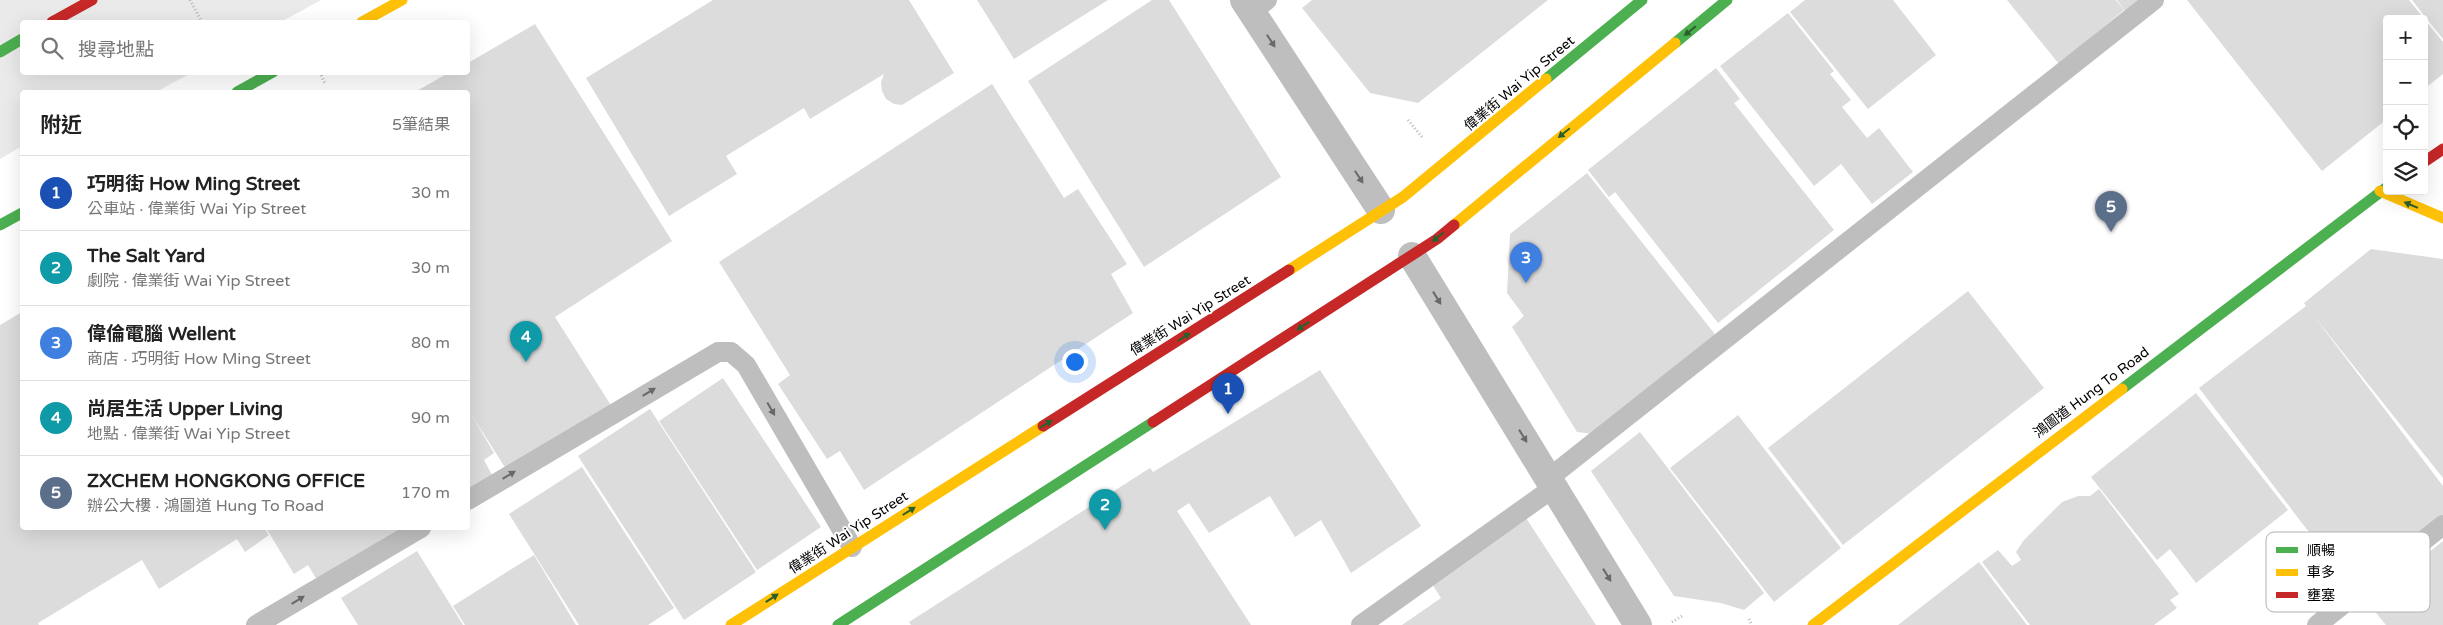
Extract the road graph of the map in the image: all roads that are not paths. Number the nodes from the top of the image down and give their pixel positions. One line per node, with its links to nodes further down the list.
1 (92, 0): 7 (main road)
2 (402, 0): 8 (main road)
3 (1642, 0): 17 (main road, 偉業街 Wai Yip Street)
4 (1728, 0): 21 (main road, one-way to 21)
5 (2154, 0): 22 (lane)
6 (1254, 4): 17 (street, one-way to 17)
7 (56, 20)
8 (366, 20)
9 (20, 40): 10 (main road)
10 (0, 52)
11 (268, 75): 12 (main road)
12 (241, 90)
13 (2443, 149): 14 (main road)
14 (2428, 159)
15 (2383, 189): 29 (main road, 鴻圖道 Hung To Road)
16 (2395, 195): 19 (main road, one-way to 16)
17 (1381, 210): 27 (main road, 偉業街 Wai Yip Street, one-way to 17)
18 (20, 214): 20 (main road)
19 (2443, 218)
20 (0, 225)
21 (1412, 256): 22 (street, one-way to 22); 32 (main road, one-way to 32)
22 (1551, 483): 33 (lane); 34 (street, one-way to 34)
23 (470, 499): 27 (lane, one-way to 27)
24 (2443, 525): 26 (lane)
25 (418, 530): 30 (lane, one-way to 25)
26 (2430, 535)
27 (852, 547): 31 (main road, 偉業街 Wai Yip Street, one-way to 27)
28 (2333, 612): 36 (lane)
29 (1813, 624): 35 (main road, 鴻圖道 Hung To Road)
30 (256, 625)
31 (731, 625)
32 (838, 625)
33 (1360, 625)
34 (1638, 625)
35 (1800, 625)
36 (2317, 625)

